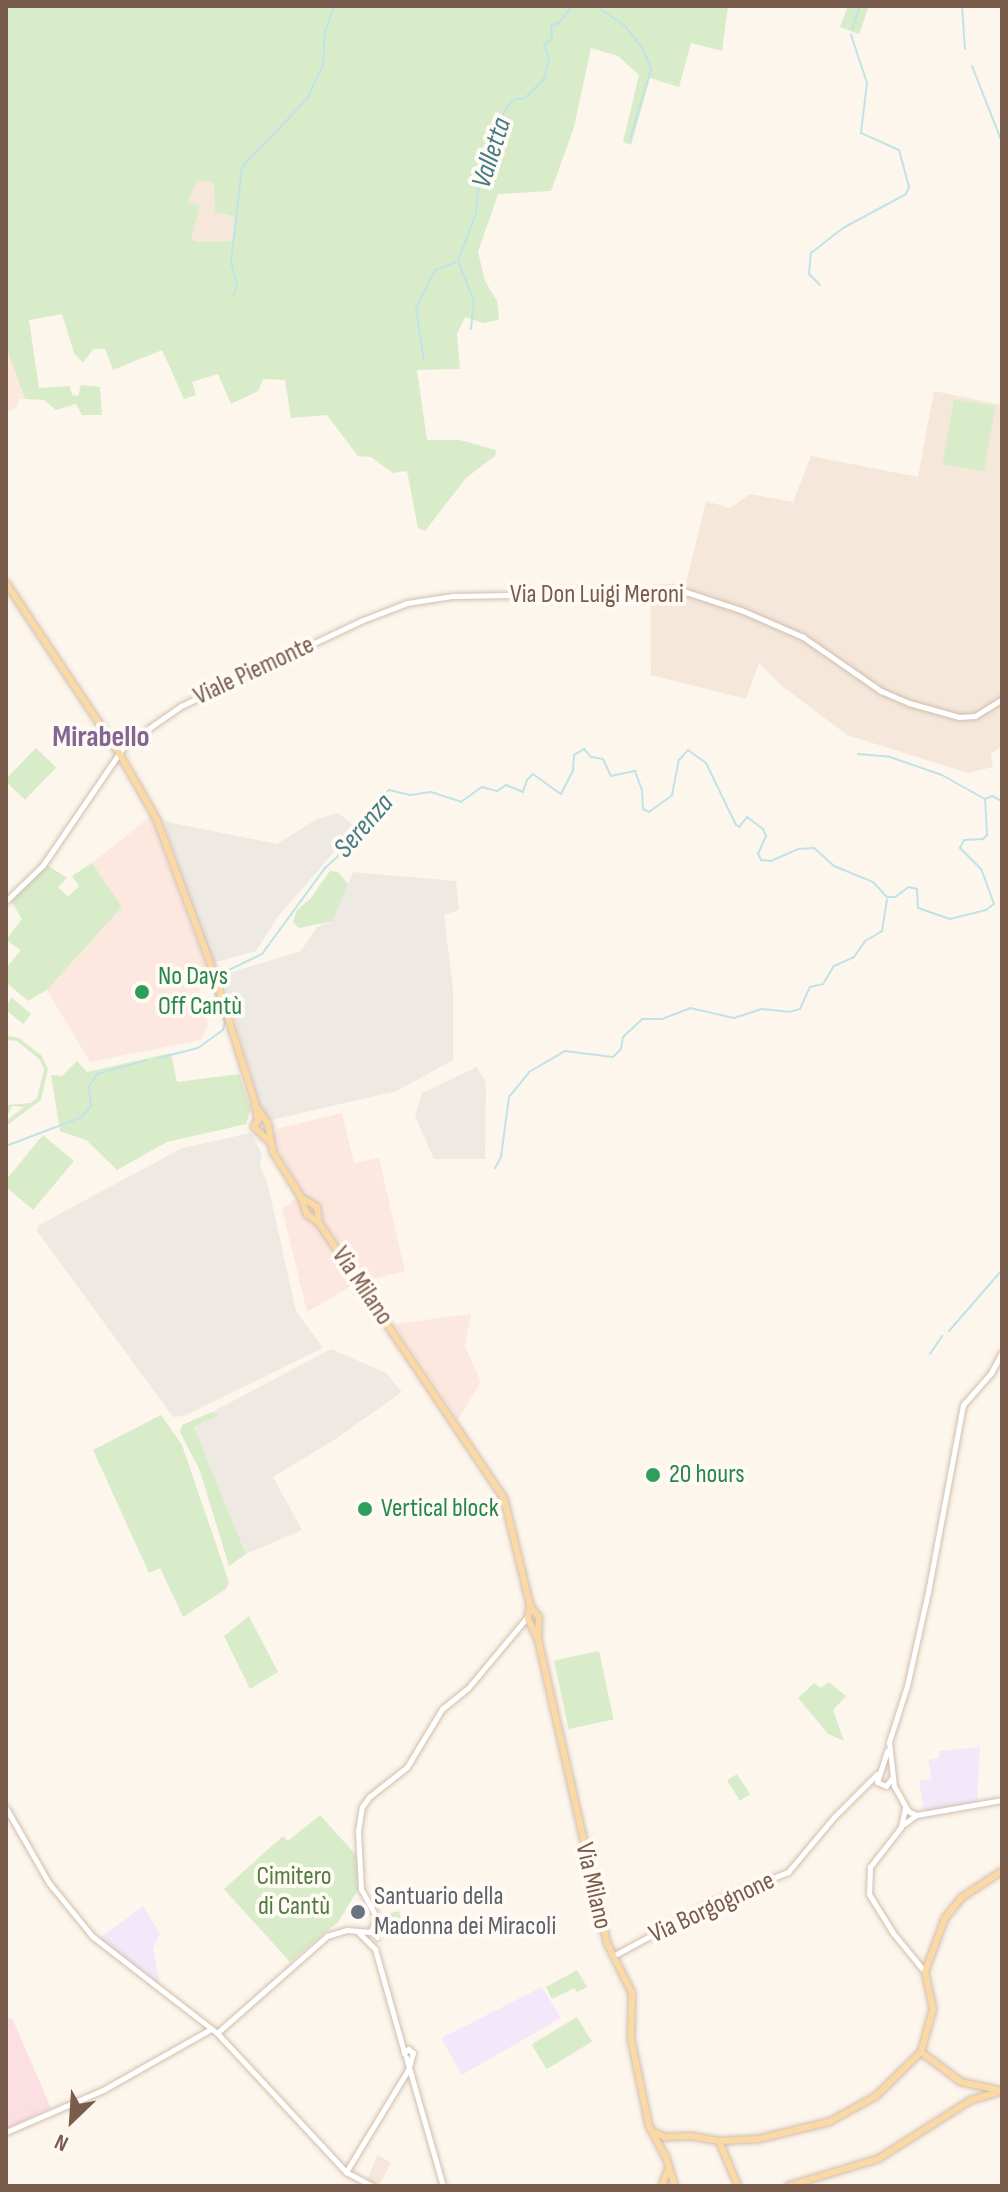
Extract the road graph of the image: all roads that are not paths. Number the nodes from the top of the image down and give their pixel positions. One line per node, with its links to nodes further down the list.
1 (6, 583): 4 (main road)
2 (399, 606): 3 (street, Via Don Luigi Meroni); 4 (street, Viale Piemonte)
3 (1002, 699)
4 (119, 753): 5 (street, Viale Piemonte); 6 (main road)
5 (6, 901)
6 (261, 1120): 7 (main road); 7 (main road)
7 (264, 1131): 9 (main road, Via Milano)
8 (1002, 1352): 10 (street)
9 (531, 1619): 23 (street); 29 (main road, Via Milano)
10 (888, 1750): 11 (street); 12 (street)
11 (878, 1774): 12 (street); 13 (street, Via Borgognone); 14 (street)
12 (891, 1776): 15 (street); 16 (street)
13 (869, 1779): 14 (street); 29 (street, Via Borgognone)
14 (877, 1782): 15 (street)
15 (886, 1786): 16 (street)
16 (898, 1794): 18 (street)
17 (1002, 1800): 20 (street)
18 (905, 1807): 20 (street); 21 (street)
19 (6, 1808): 31 (street)
20 (916, 1815): 21 (street)
21 (901, 1827): 30 (street)
22 (1002, 1871): 30 (main road)
23 (376, 1916): 25 (street); 26 (street)
24 (354, 1931): 25 (street); 27 (street); 31 (street)
25 (370, 1932): 26 (street); 27 (street)
26 (377, 1938): 27 (street); 28 (street)
27 (368, 1942): 28 (street)
28 (376, 1953): 33 (street)
29 (613, 1956): 38 (main road, Via Milano)
30 (924, 1967): 32 (main road)
31 (214, 2031): 39 (street); 44 (street)
32 (921, 2052): 37 (main road); 41 (main road)
33 (409, 2067): 34 (street); 35 (street)
34 (405, 2075): 35 (street); 44 (street)
35 (412, 2078): 46 (street)
36 (1002, 2090): 37 (main road)
37 (988, 2093): 50 (main road)
38 (650, 2130): 40 (main road); 42 (main road, Via Milano)
39 (6, 2132)
40 (665, 2137): 41 (main road); 42 (main road)
41 (719, 2141): 49 (main road)
42 (666, 2158): 43 (main road)
43 (669, 2167): 47 (main road); 48 (main road)
44 (346, 2172): 45 (street)
45 (372, 2186)
46 (443, 2186)
47 (662, 2186)
48 (675, 2186)
49 (738, 2186)
50 (788, 2186)

